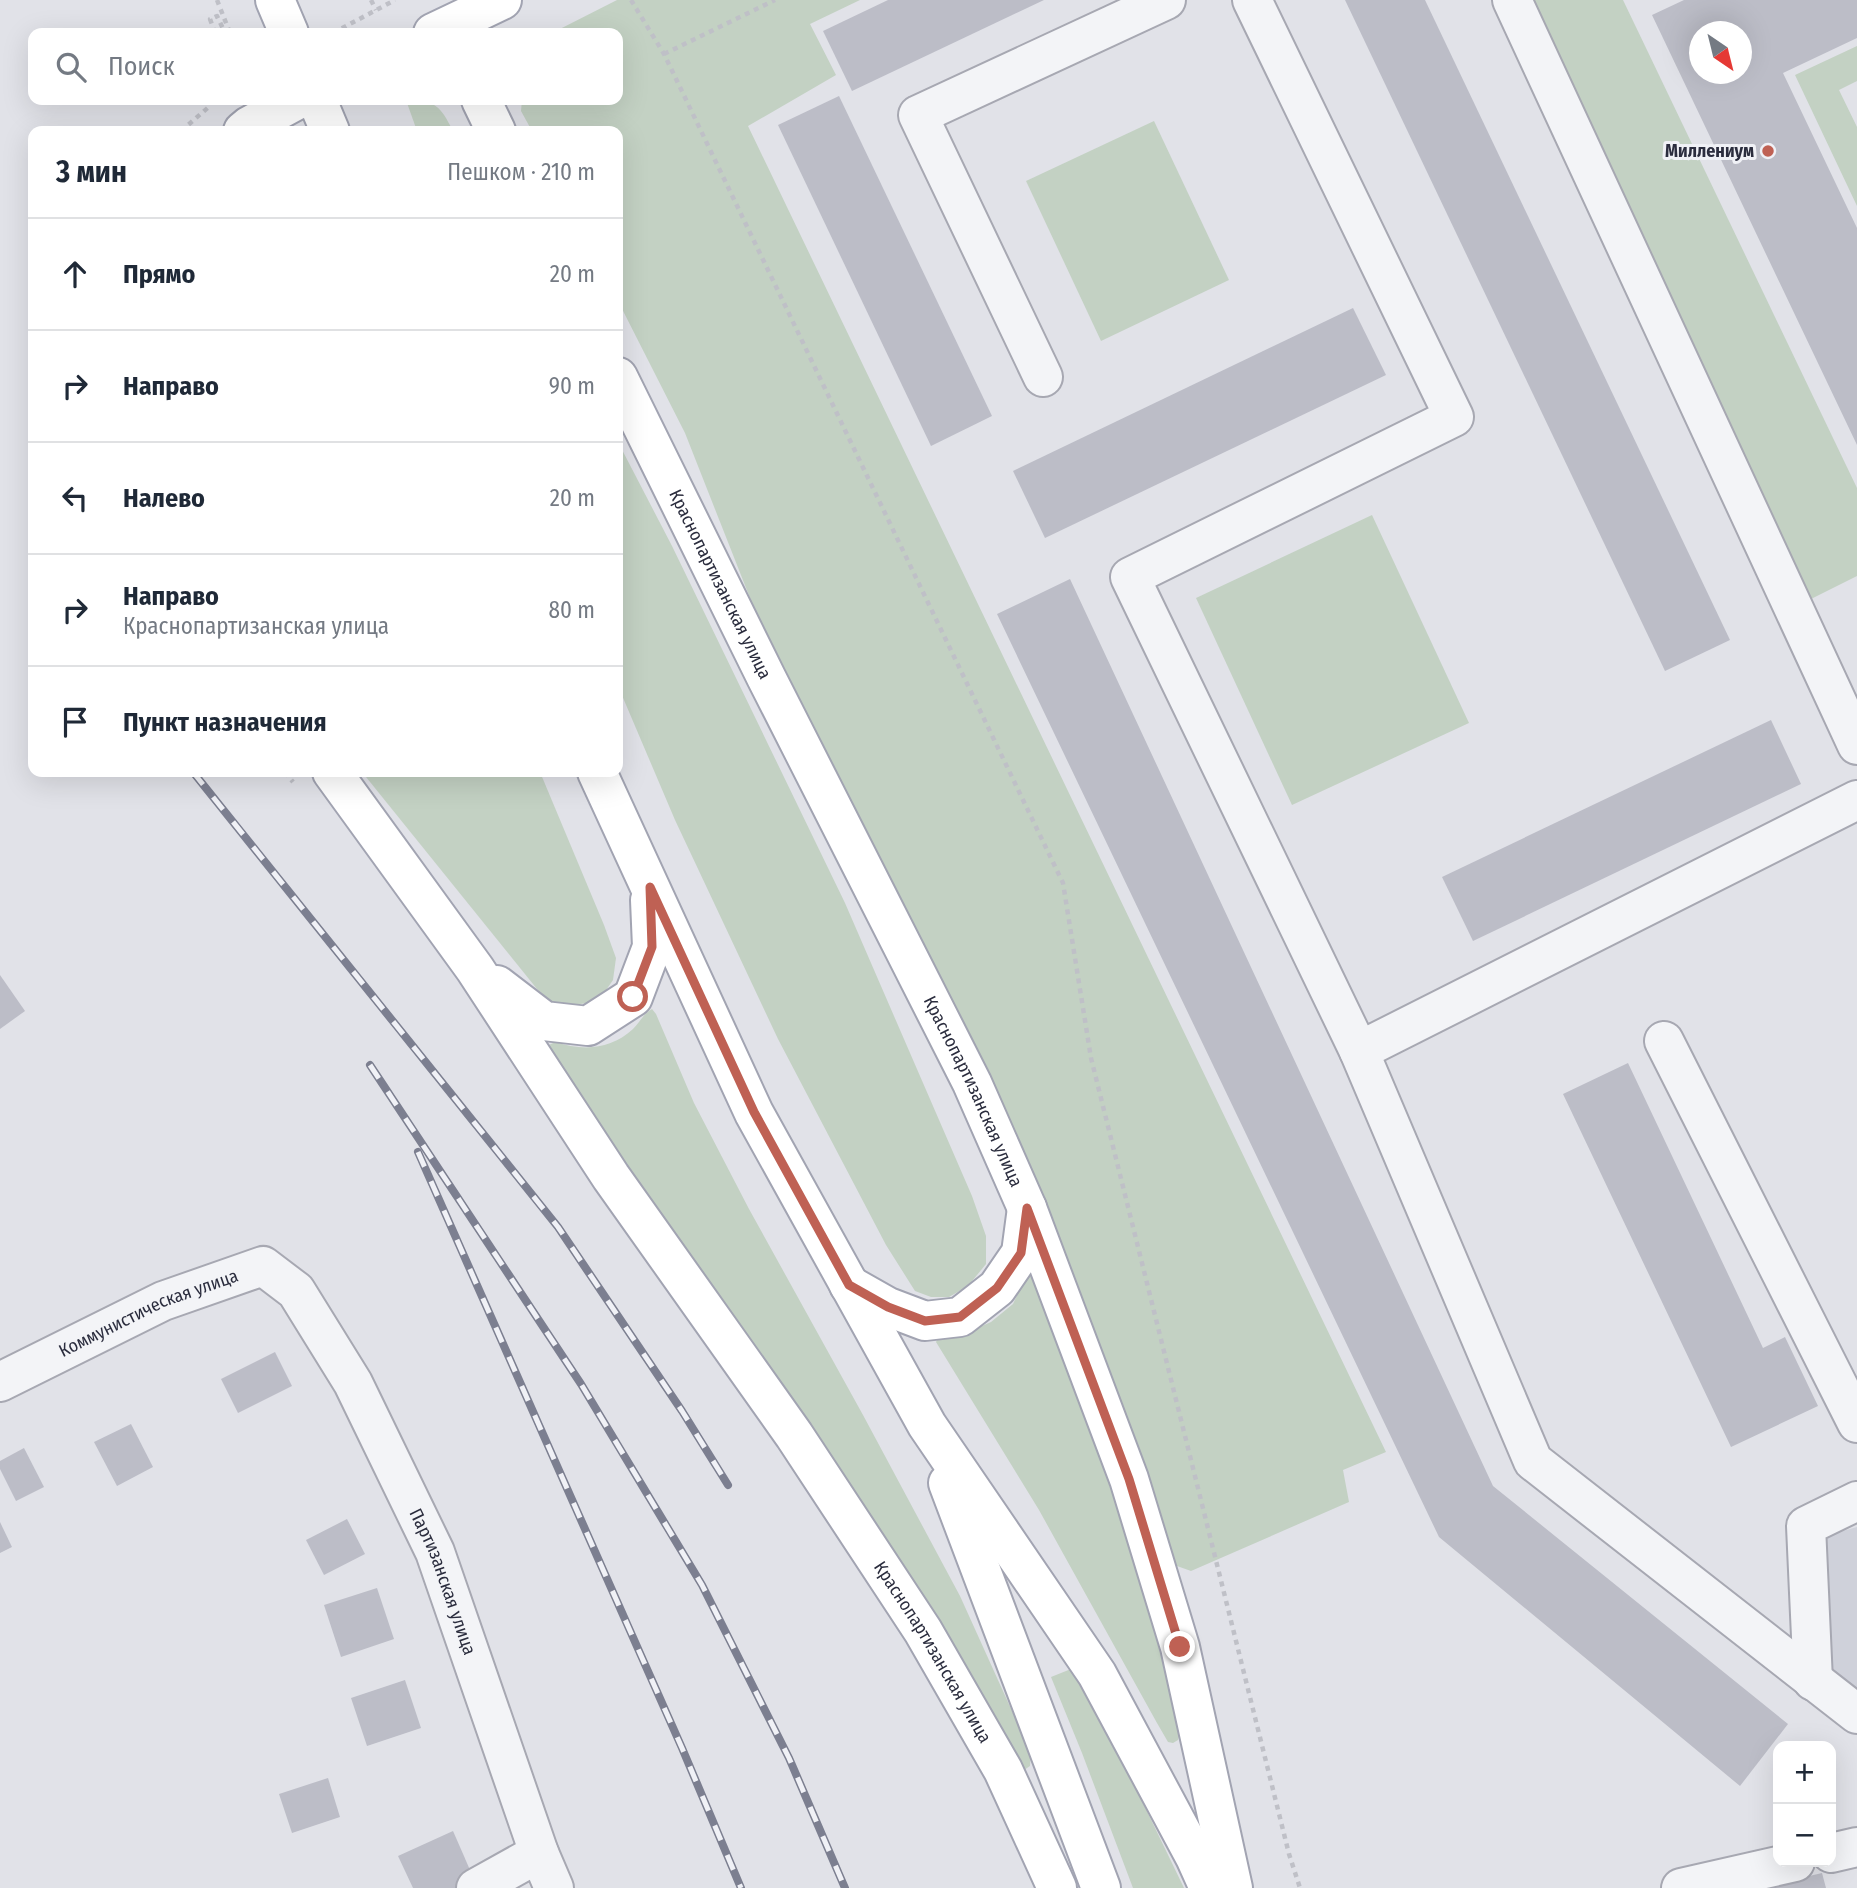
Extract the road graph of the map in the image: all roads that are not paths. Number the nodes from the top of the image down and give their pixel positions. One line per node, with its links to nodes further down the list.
1 (275, 0): 6 (main road)
2 (502, 0): 7 (main road)
3 (1166, 0): 14 (street)
4 (1252, 0): 23 (street)
5 (1512, 0): 16 (street)
6 (287, 28)
7 (448, 28)
8 (288, 105): 11 (main road)
9 (319, 105): 12 (main road)
10 (483, 105): 13 (main road)
11 (249, 126)
12 (328, 126)
13 (494, 126)
14 (1043, 377)
15 (623, 387): 24 (main road, Краснопартизанская улица)
16 (1857, 745)
17 (336, 777): 21 (main road, Краснопартизанская улица)
18 (599, 777): 20 (main road)
19 (1857, 800): 23 (street)
20 (650, 887): 21 (main road); 25 (main road)
21 (475, 968): 39 (main road, Краснопартизанская улица)
22 (1664, 1041): 28 (street)
23 (1359, 1051): 31 (street)
24 (1027, 1208): 25 (main road); 42 (main road, Краснопартизанская улица)
25 (849, 1285): 29 (main road)
26 (296, 1291): 27 (street, Коммунистическая улица); 35 (street, Партизанская улица)
27 (0, 1382)
28 (1857, 1423)
29 (927, 1425): 40 (main road); 41 (main road)
30 (1857, 1501): 31 (street)
31 (1813, 1681): 32 (street)
32 (1857, 1714)
33 (1857, 1847): 34 (street)
34 (1836, 1852)
35 (539, 1853): 37 (street); 38 (street, Партизанская улица)
36 (1773, 1867): 43 (street)
37 (476, 1888)
38 (554, 1888)
39 (1056, 1888)
40 (1101, 1888)
41 (1209, 1888)
42 (1233, 1888)
43 (1681, 1888)

